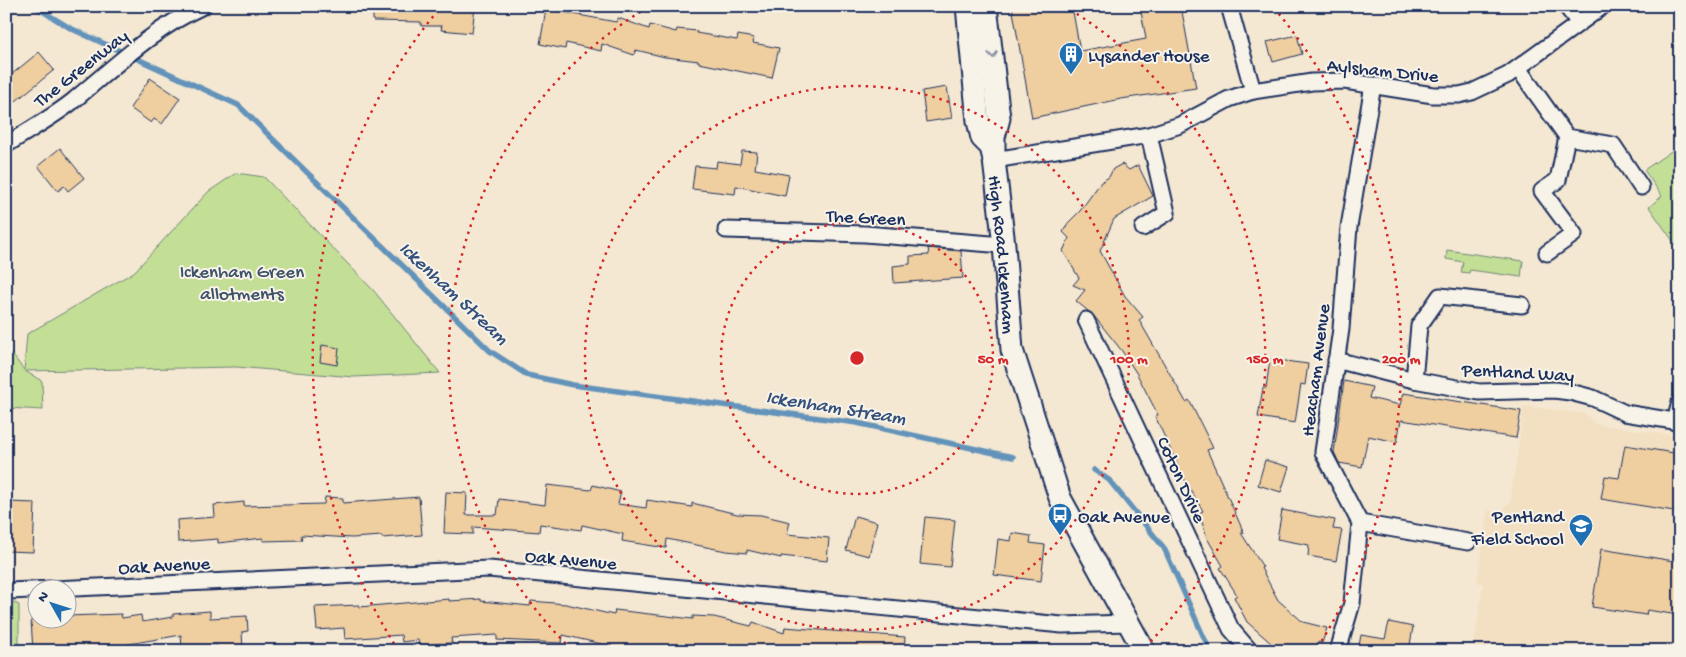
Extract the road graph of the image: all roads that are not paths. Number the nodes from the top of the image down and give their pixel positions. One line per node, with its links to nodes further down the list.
1 (203, 6): 13 (street, The Greenway)
2 (967, 6): 14 (main road, High Road Ickenham)
3 (986, 6): 14 (main road, High Road Ickenham, one-way to 14)
4 (1229, 6): 10 (street)
5 (1566, 6): 7 (street)
6 (1603, 6): 7 (street, Aylsham Drive)
7 (1579, 23): 8 (street, Aylsham Drive)
8 (1518, 68): 9 (street, Aylsham Drive); 12 (street)
9 (1373, 85): 10 (street, Aylsham Drive); 22 (street, Heacham Avenue)
10 (1252, 92): 11 (street, Aylsham Drive)
11 (1149, 135): 14 (street, Aylsham Drive); 16 (street)
12 (1567, 136): 15 (street); 19 (street)
13 (6, 144)
14 (994, 160): 18 (main road, High Road Ickenham)
15 (1641, 187)
16 (1143, 228)
17 (726, 230): 18 (street, The Green)
18 (1004, 245): 29 (main road, High Road Ickenham)
19 (1547, 253)
20 (1522, 305): 23 (street)
21 (1086, 320): 31 (street, Coton Drive)
22 (1336, 360): 23 (street, Pentland Way); 26 (street, Heacham Avenue)
23 (1414, 380): 25 (street, Pentland Way)
24 (1680, 402): 25 (street, Pentland Way)
25 (1677, 422)
26 (1360, 523): 27 (street); 32 (street)
27 (1468, 542)
28 (9, 591): 29 (street, Oak Avenue)
29 (1128, 623): 30 (main road, High Road Ickenham)
30 (1144, 651)
31 (1250, 651)
32 (1338, 651)

